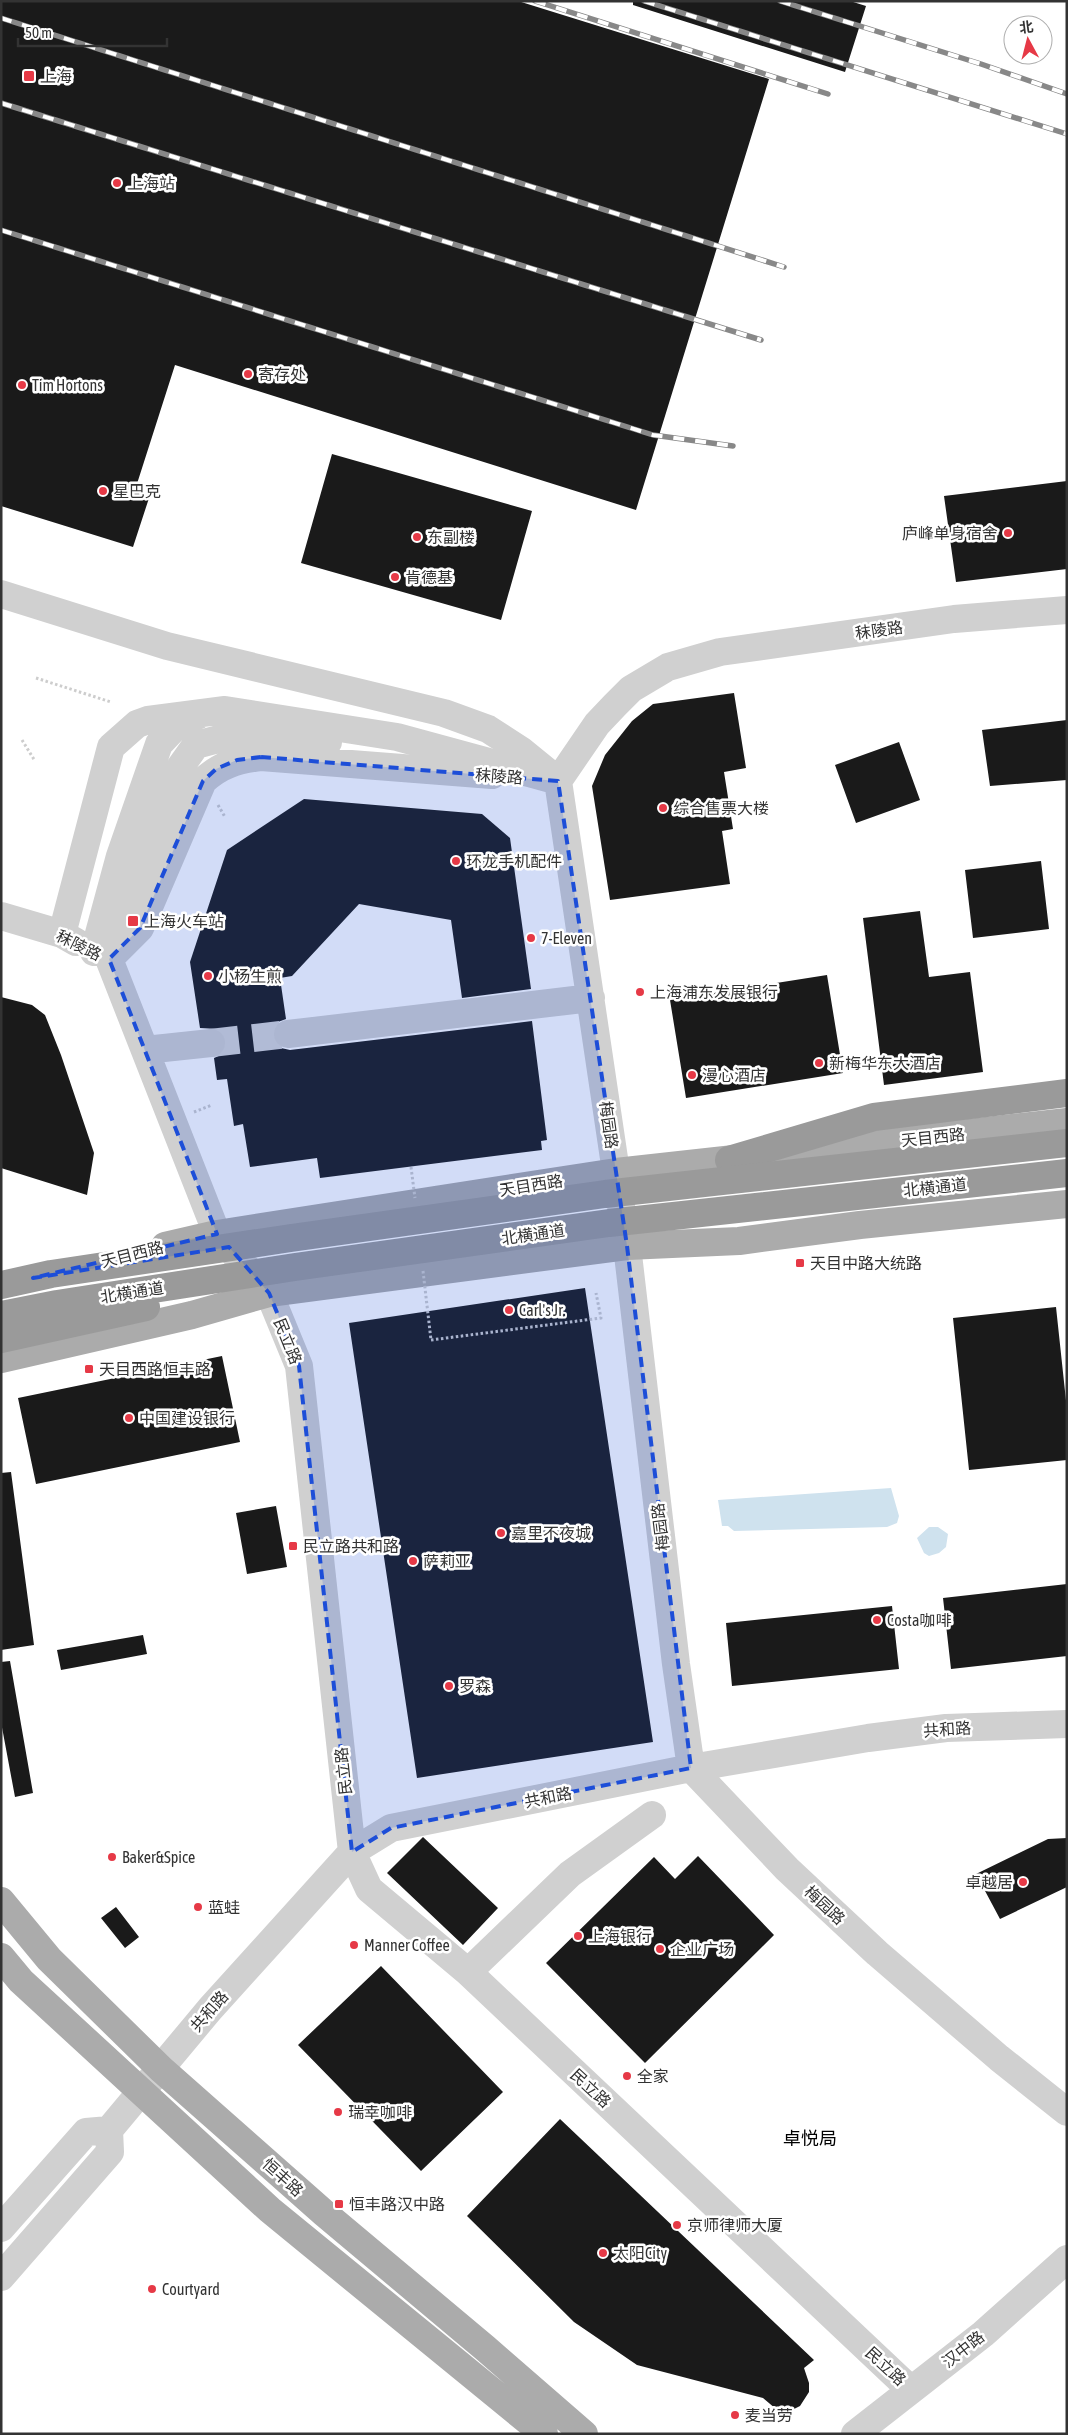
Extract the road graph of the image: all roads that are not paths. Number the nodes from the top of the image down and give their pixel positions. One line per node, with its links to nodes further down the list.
1 (1, 594): 5 (street)
2 (1067, 610): 5 (street, 秣陵路)
3 (207, 713): 4 (street); 7 (street); 8 (street)
4 (397, 736): 5 (street); 8 (street)
5 (558, 780): 8 (street, 秣陵路); 9 (street, 梅园路)
6 (6, 911): 7 (street, 秣陵路)
7 (62, 934): 8 (street, 秣陵路)
8 (102, 955): 12 (street, 民立路)
9 (591, 998): 10 (street); 17 (street, 梅园路)
10 (288, 1034)
11 (211, 1043): 12 (street)
12 (144, 1050): 22 (street, 民立路)
13 (1067, 1093): 16 (highway)
14 (1067, 1122): 16 (main road, 天目西路)
15 (1067, 1143): 25 (highway, 北横通道, bridge)
16 (729, 1160): 17 (main road, 天目西路)
17 (616, 1172): 22 (main road, 天目西路); 23 (street, 梅园路)
18 (1067, 1173): 19 (highway, 北横通道, bridge)
19 (1038, 1176): 20 (highway, bridge); 24 (highway, 北横通道, bridge)
20 (1067, 1178)
21 (1067, 1204): 23 (main road)
22 (217, 1234): 25 (main road, 天目西路); 26 (street, 民立路)
23 (627, 1246): 26 (main road); 32 (street, 梅园路)
24 (378, 1256): 27 (highway, 北横通道, bridge); 29 (highway, bridge)
25 (1, 1285)
26 (269, 1294): 28 (main road); 30 (main road); 34 (street, 民立路)
27 (1, 1315)
28 (1, 1333)
29 (1, 1339)
30 (1, 1359)
31 (1067, 1724): 32 (street, 共和路)
32 (691, 1768): 34 (street, 共和路); 40 (street, 梅园路)
33 (652, 1815): 37 (street)
34 (352, 1852): 37 (street, 民立路); 38 (street, 共和路)
35 (1, 1900): 38 (main road, 恒丰路)
36 (1, 1957): 39 (main road, 恒丰路)
37 (468, 1972): 45 (street, 民立路)
38 (161, 2068): 39 (street, 共和路); 47 (main road, 恒丰路)
39 (142, 2092): 41 (street, 共和路); 46 (main road, 恒丰路)
40 (1067, 2112)
41 (109, 2130): 42 (street); 44 (street)
42 (1, 2228)
43 (1067, 2259): 45 (street, 汉中路)
44 (1, 2277)
45 (911, 2390): 48 (street, 汉中路)
46 (544, 2434)
47 (584, 2434)
48 (855, 2434)

